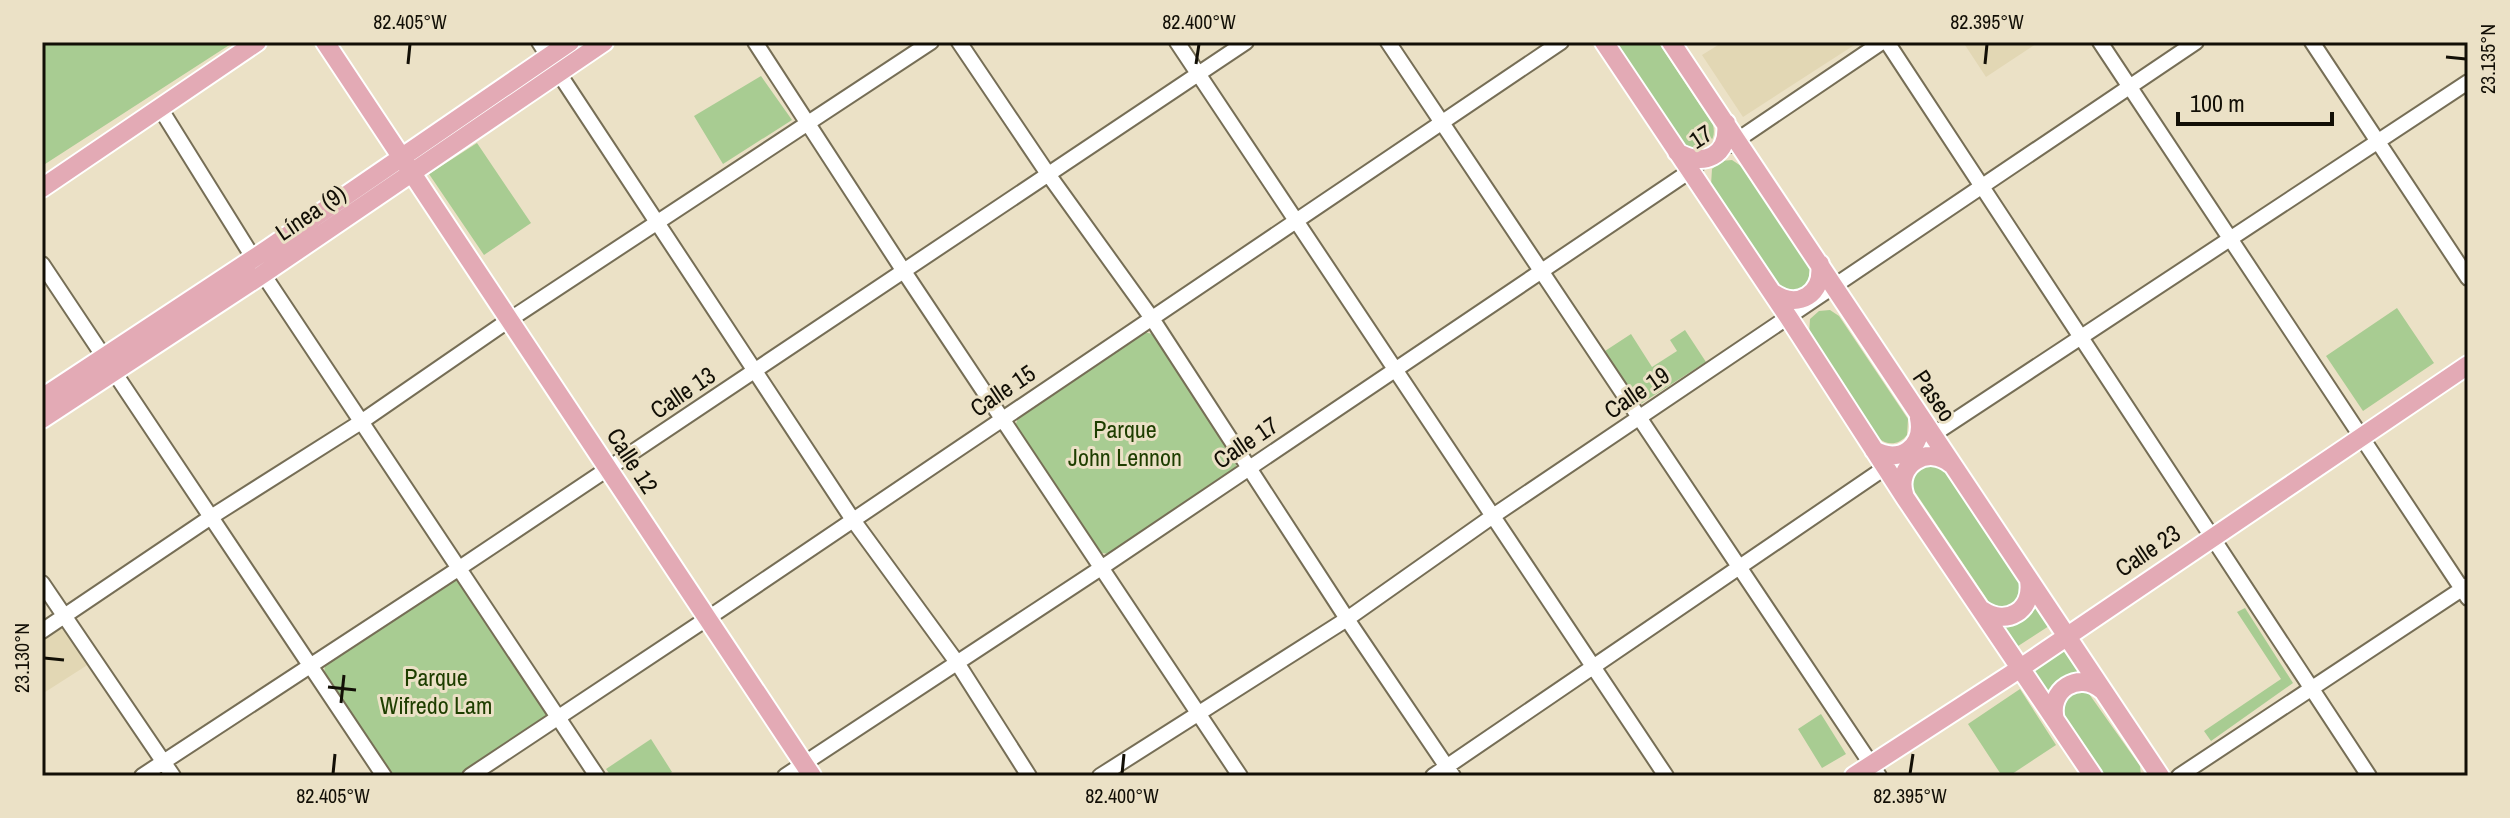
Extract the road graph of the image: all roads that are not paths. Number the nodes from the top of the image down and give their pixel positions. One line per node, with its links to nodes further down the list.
1 (257, 42): 22 (main road)
2 (325, 42): 30 (main road, Calle 12)
3 (570, 42): 18 (main road, Línea (9))
4 (604, 42): 18 (main road, Línea (9))
5 (755, 42): 25 (street)
6 (931, 42): 25 (street)
7 (959, 42): 32 (street)
8 (1177, 42): 19 (street)
9 (1246, 42): 19 (street, Calle 13)
10 (1388, 42): 23 (street)
11 (1561, 42): 23 (street, Calle 15)
12 (1604, 42): 28 (main road)
13 (1671, 42): 24 (main road, Paseo)
14 (1885, 42): 26 (street); 33 (street)
15 (2100, 42): 21 (street)
16 (2196, 42): 21 (street, Calle 19)
17 (2312, 42): 27 (street)
18 (549, 57): 30 (main road, Línea (9)); 36 (street)
19 (1199, 73): 32 (street, Calle 13); 35 (street)
20 (2468, 82): 27 (street)
21 (2129, 86): 33 (street, Calle 19); 37 (street)
22 (160, 108): 34 (main road); 40 (street)
23 (1443, 121): 35 (street, Calle 15); 42 (street)
24 (1726, 123): 26 (main road, Paseo); 29 (main road)
25 (808, 125): 36 (street); 41 (street)
26 (1736, 140): 29 (street, 17); 39 (main road, Paseo)
27 (2379, 142): 37 (street); 43 (street)
28 (1677, 152): 29 (main road); 31 (main road)
29 (1713, 156): 31 (street, 17)
30 (407, 164): 40 (main road, Línea (9)); 50 (main road, Calle 12)
31 (1690, 171): 42 (street, Calle 17); 45 (main road)
32 (1048, 174): 41 (street, Calle 13); 48 (street)
33 (1980, 186): 44 (street, Calle 19); 52 (street)
34 (42, 188)
35 (1297, 220): 48 (street, Calle 15); 55 (street)
36 (657, 222): 50 (street); 56 (street)
37 (2230, 238): 52 (street); 64 (street)
38 (42, 264): 53 (street)
39 (1820, 264): 44 (main road, Paseo); 45 (main road)
40 (258, 266): 53 (main road, Línea (9)); 62 (street)
41 (903, 270): 56 (street, Calle 13); 58 (street)
42 (1543, 270): 55 (street, Calle 17); 59 (street)
43 (2468, 278)
44 (1834, 287): 46 (street, Calle 19); 47 (main road, Paseo)
45 (1773, 293): 49 (main road)
46 (1812, 302): 47 (main road); 49 (street, Calle 19); 51 (main road)
47 (1847, 305): 60 (main road, Paseo)
48 (1151, 317): 58 (street, Calle 15); 69 (street)
49 (1789, 318): 51 (main road); 59 (street, Calle 19)
50 (509, 320): 62 (street); 70 (main road, Calle 12)
51 (1800, 336): 65 (main road)
52 (2081, 339): 63 (street); 75 (street)
53 (109, 364): 57 (main road, Línea (9)); 61 (main road, Línea (9)); 73 (street)
54 (2468, 365): 64 (main road, Calle 23)
55 (1395, 369): 69 (street, Calle 17); 72 (street)
56 (754, 371): 70 (street, Calle 13); 74 (street)
57 (42, 398)
58 (1003, 418): 74 (street, Calle 15); 76 (street)
59 (1639, 418): 72 (street, Calle 19); 77 (street)
60 (1919, 418): 63 (main road, Paseo); 66 (main road)
61 (42, 419)
62 (361, 422): 73 (street); 78 (street)
63 (1931, 436): 66 (street); 68 (main road, Paseo)
64 (2362, 438): 75 (main road, Calle 23); 81 (street)
65 (1874, 450): 66 (main road); 67 (main road)
66 (1909, 451): 67 (street)
67 (1886, 466): 71 (main road); 77 (street)
68 (1953, 466): 71 (main road); 79 (main road, Paseo)
69 (1249, 468): 76 (street, Calle 17); 85 (street)
70 (608, 469): 78 (street, Calle 13); 84 (main road, Calle 12)
71 (1906, 499): 82 (main road)
72 (1493, 516): 85 (street, Calle 19); 90 (street)
73 (211, 517): 83 (street); 89 (street)
74 (853, 520): 84 (street, Calle 15); 88 (street)
75 (2211, 538): 87 (main road, Calle 23); 92 (street)
76 (1101, 568): 88 (street, Calle 17); 94 (street)
77 (1738, 568): 90 (street); 99 (street)
78 (458, 569): 89 (street, Calle 13); 95 (street)
79 (2029, 580): 82 (main road); 87 (main road, Paseo)
80 (42, 583): 83 (street)
81 (2466, 590): 92 (street)
82 (1982, 610): 91 (main road)
83 (64, 616): 86 (street); 97 (street)
84 (706, 619): 95 (street, Calle 15); 98 (main road, Calle 12)
85 (1347, 619): 94 (street, Calle 19); 100 (street)
86 (42, 631)
87 (2066, 636): 91 (main road, Calle 23); 93 (main road, Paseo)
88 (956, 661): 98 (street, Calle 17); 108 (street)
89 (310, 664): 97 (street, Calle 13); 104 (street)
90 (1592, 667): 100 (street); 112 (street)
91 (2020, 667): 96 (main road); 99 (main road, Calle 23)
92 (2311, 691): 115 (street); 116 (street)
93 (2105, 692): 96 (main road); 101 (main road, Paseo)
94 (1198, 713): 109 (street, Calle 19); 110 (street)
95 (558, 718): 105 (street, Calle 15); 106 (street)
96 (2057, 724): 114 (main road)
97 (163, 762): 102 (street, Calle 13); 103 (street)
98 (808, 770): 107 (street, Calle 17)
99 (1875, 770): 113 (main road, Calle 23)
100 (1450, 771): 111 (street)
101 (2153, 771)
102 (142, 776)
103 (173, 776)
104 (384, 776)
105 (470, 776)
106 (597, 776)
107 (785, 776)
108 (1029, 776)
109 (1100, 776)
110 (1240, 776)
111 (1433, 776)
112 (1666, 776)
113 (1854, 776)
114 (2093, 776)
115 (2179, 776)
116 (2369, 776)

